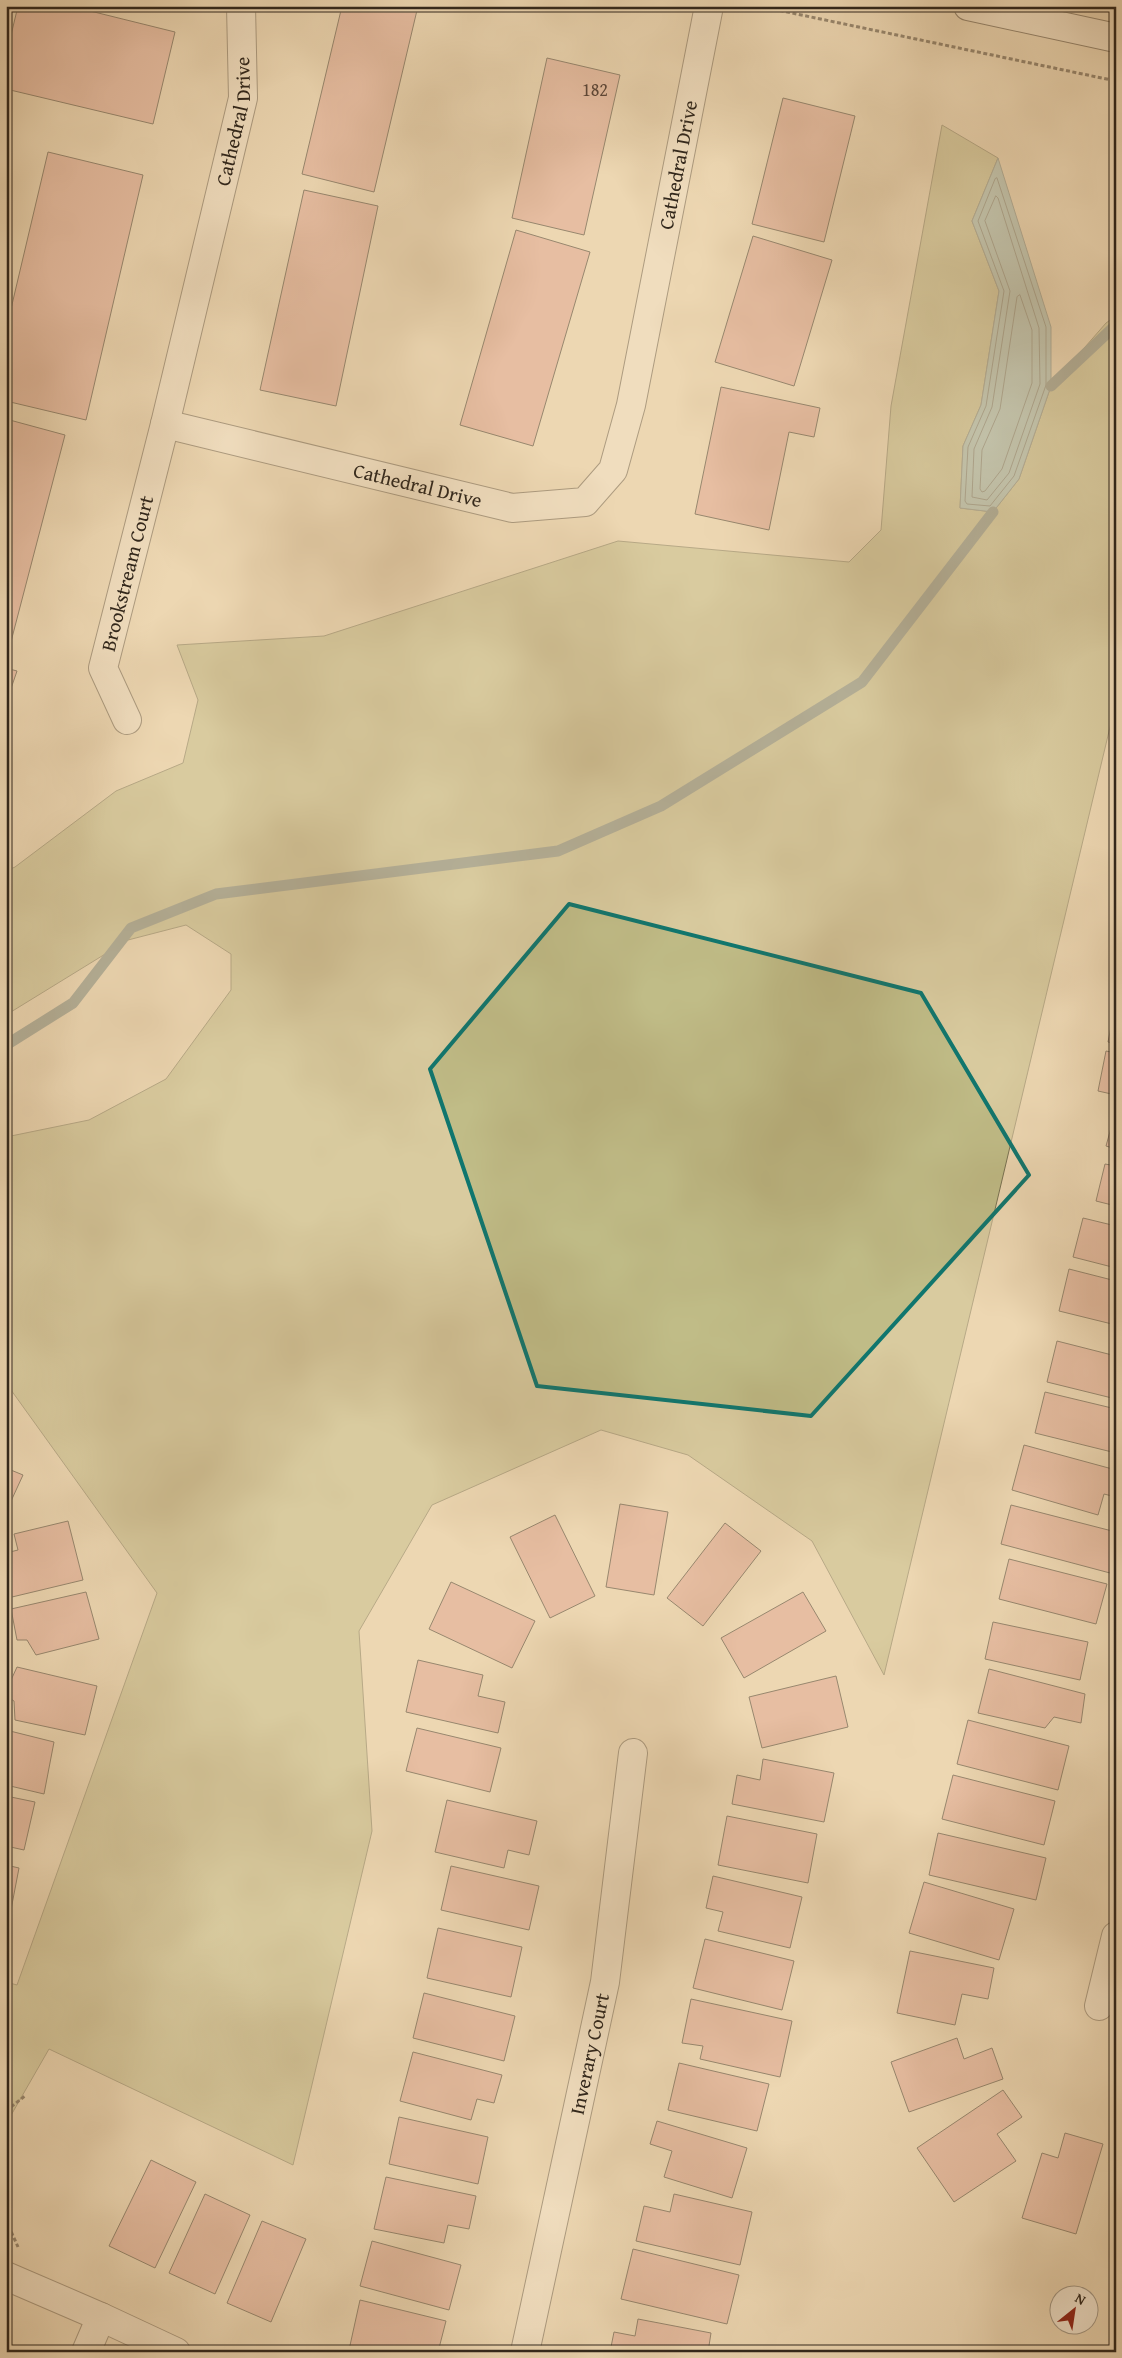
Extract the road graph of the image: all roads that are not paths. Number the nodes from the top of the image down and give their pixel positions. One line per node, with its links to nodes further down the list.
1 (241, 6): 5 (street, Cathedral Drive)
2 (968, 6): 4 (street)
3 (721, 7): 5 (street, Cathedral Drive)
4 (1116, 38)
5 (165, 424): 6 (street, Brookstream Court)
6 (127, 720)
7 (633, 1753): 14 (street, Inverary Court)
8 (1116, 1936): 9 (street)
9 (1098, 2006)
10 (6, 2276): 11 (street)
11 (101, 2316): 12 (street); 13 (street)
12 (86, 2352)
13 (176, 2352)
14 (525, 2352)

